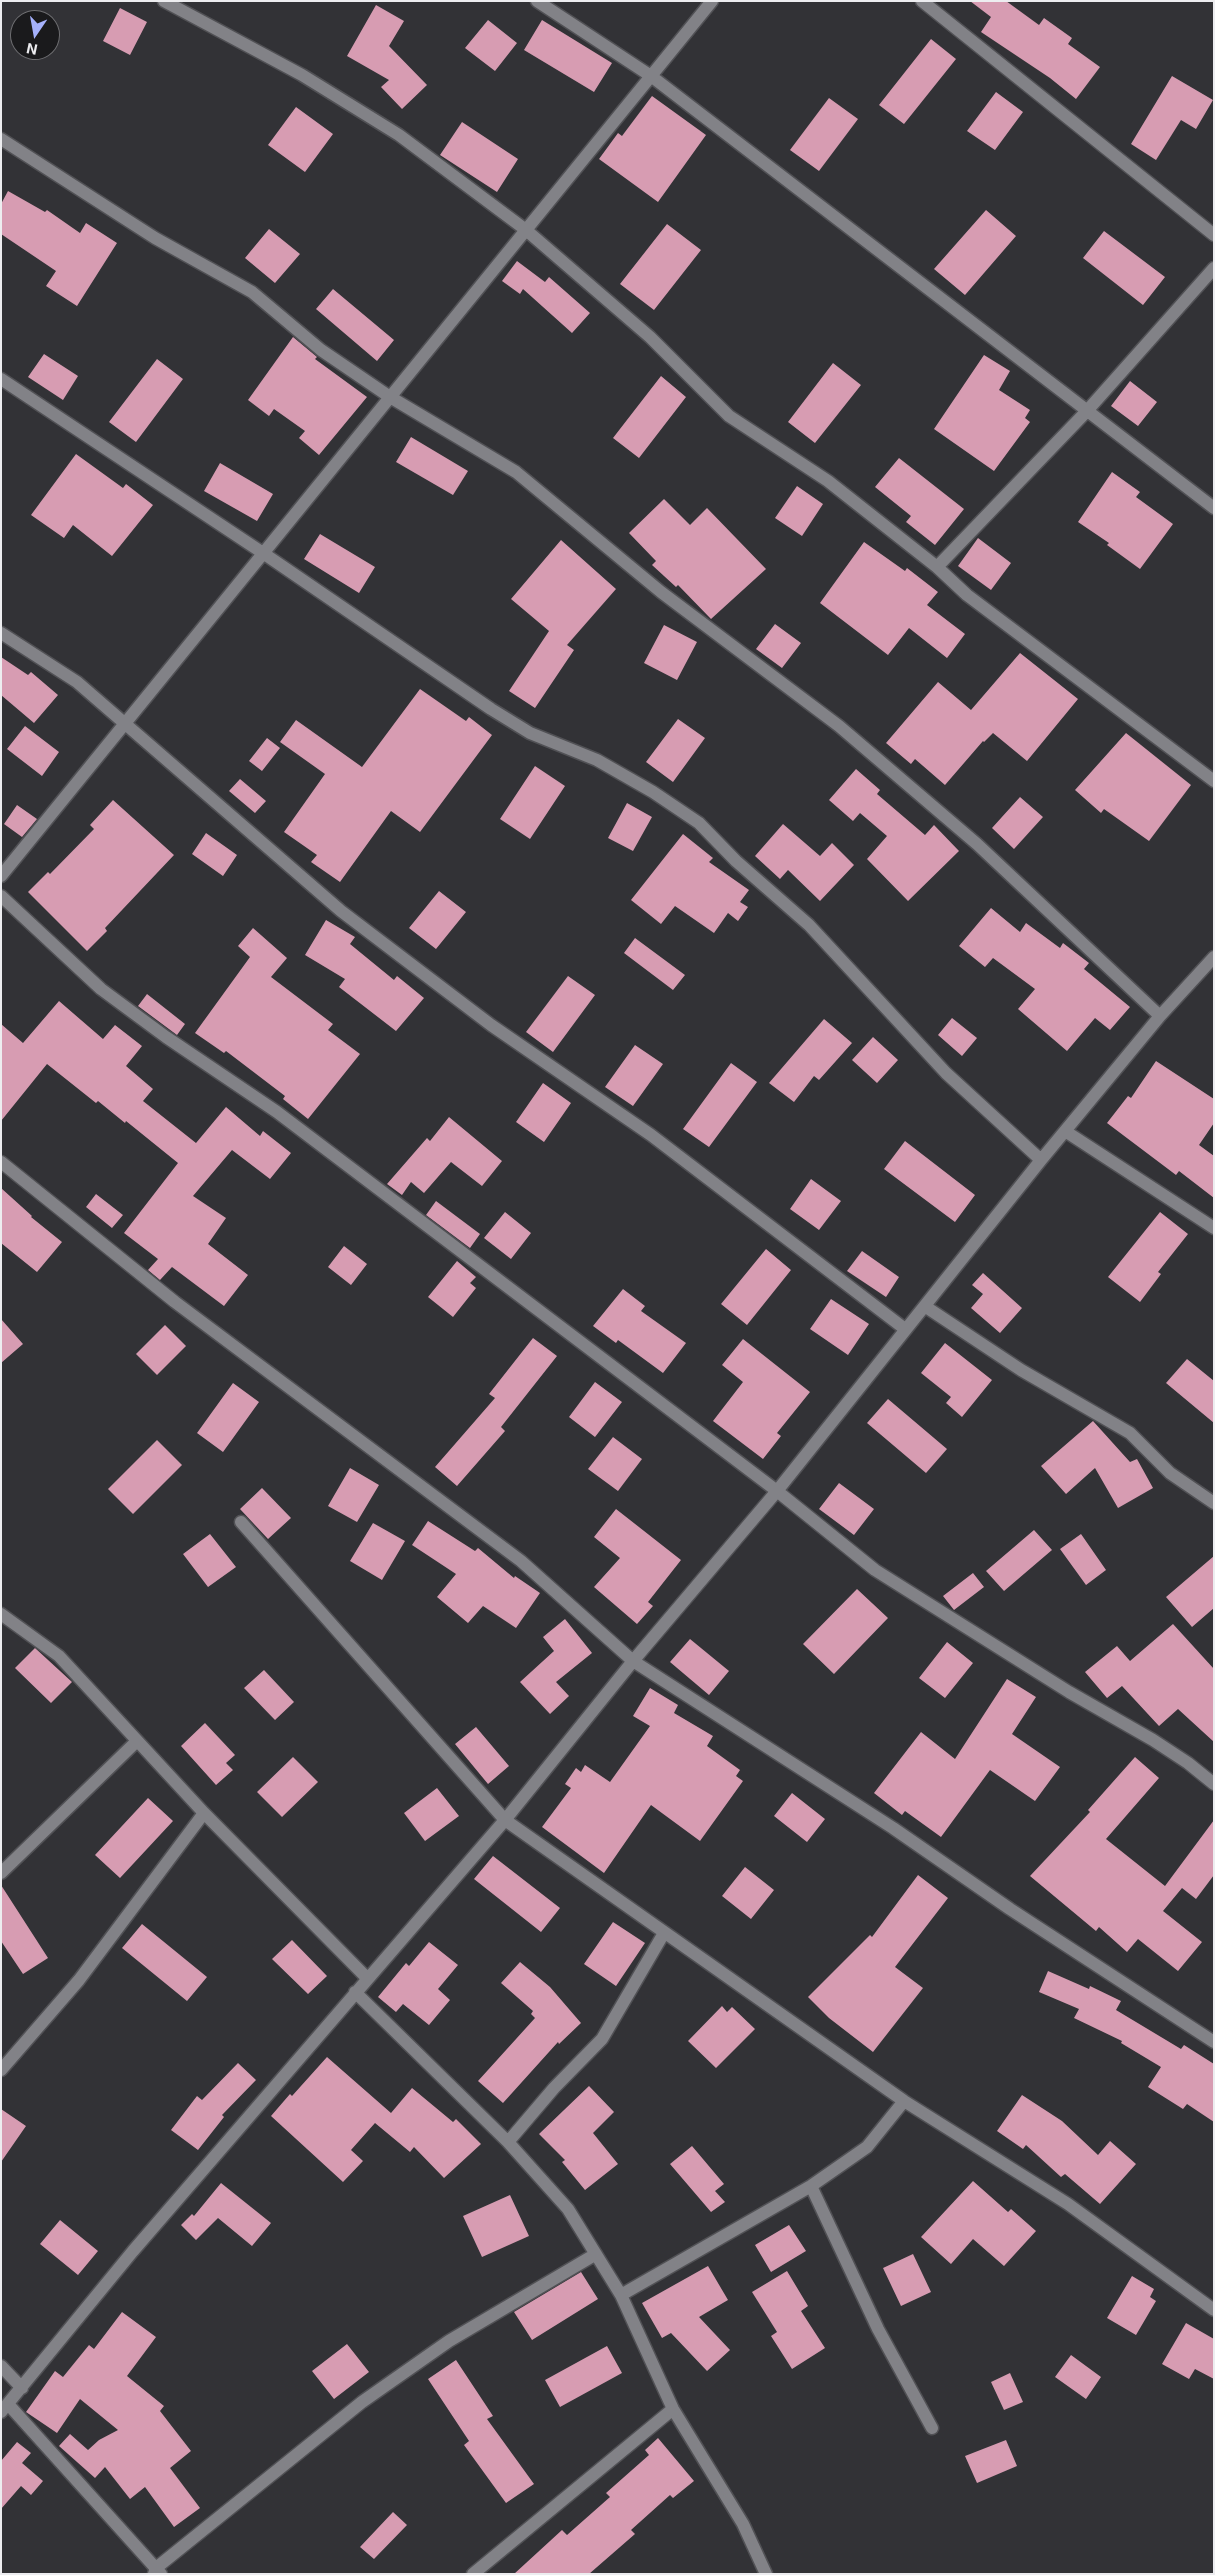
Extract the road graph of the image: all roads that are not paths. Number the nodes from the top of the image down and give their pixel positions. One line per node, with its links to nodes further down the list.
1 (164, 1): 7 (street)
2 (537, 1): 5 (street)
3 (712, 1): 5 (street)
4 (922, 1): 8 (street)
5 (651, 76): 7 (street); 12 (street)
6 (1, 139): 11 (street)
7 (526, 230): 11 (street); 15 (street)
8 (1214, 235)
9 (1214, 268): 12 (street)
10 (1, 379): 14 (street)
11 (390, 397): 14 (street); 22 (street)
12 (1086, 412): 13 (street); 15 (street)
13 (1214, 508)
14 (263, 553): 17 (street); 24 (street)
15 (937, 566): 18 (street)
16 (1, 633): 17 (street)
17 (124, 724): 19 (street); 28 (street)
18 (1214, 780)
19 (1, 876)
20 (1, 896): 29 (street)
21 (1214, 957): 22 (street)
22 (1160, 1016): 23 (street)
23 (1065, 1131): 24 (street); 26 (street)
24 (1041, 1160): 27 (street)
25 (1, 1162): 33 (street)
26 (1214, 1228)
27 (926, 1307): 28 (street); 30 (street)
28 (905, 1329): 29 (street)
29 (777, 1492): 33 (street); 35 (street)
30 (1214, 1503)
31 (242, 1522): 37 (street)
32 (1, 1614): 34 (street)
33 (633, 1661): 37 (street); 42 (street)
34 (137, 1741): 36 (street); 38 (street)
35 (1214, 1784)
36 (204, 1813): 40 (street); 43 (street)
37 (505, 1820): 39 (street); 40 (street)
38 (1, 1873)
39 (664, 1933): 44 (street); 45 (street)
40 (367, 1978): 41 (street)
41 (355, 1992): 45 (street); 51 (street)
42 (1214, 2042)
43 (1, 2070)
44 (904, 2101): 46 (street); 49 (street)
45 (508, 2142): 47 (street)
46 (811, 2186): 48 (street); 54 (street)
47 (596, 2254): 48 (street); 55 (street)
48 (621, 2295): 53 (street)
49 (1214, 2310)
50 (1, 2366): 51 (street)
51 (22, 2388): 52 (street)
52 (5, 2408): 55 (street)
53 (673, 2409): 56 (street); 57 (street)
54 (932, 2428)
55 (157, 2572)
56 (473, 2574)
57 (766, 2574)

